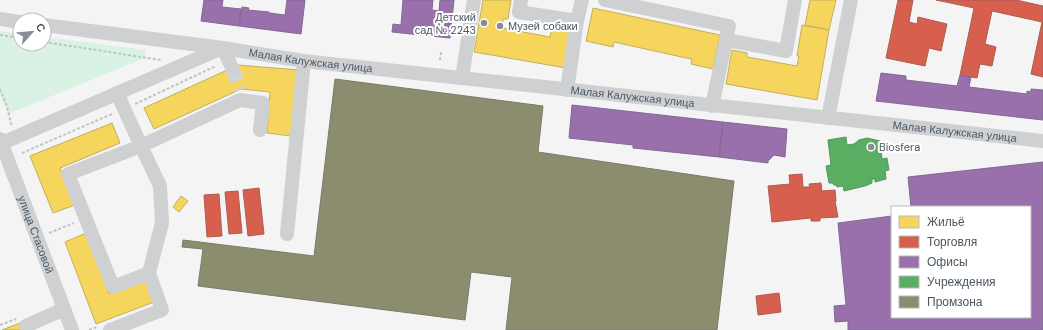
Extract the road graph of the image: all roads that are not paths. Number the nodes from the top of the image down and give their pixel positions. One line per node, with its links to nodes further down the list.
1 (474, 0): 15 (street)
2 (521, 0): 9 (street)
3 (582, 0): 9 (street)
4 (605, 0): 11 (street)
5 (795, 0): 11 (street)
6 (851, 0): 19 (street)
7 (0, 19): 8 (street)
8 (12, 21)
9 (577, 21): 16 (street)
10 (52, 26): 12 (street, Малая Калужская улица)
11 (726, 40): 18 (street)
12 (223, 48): 13 (street, Малая Калужская улица); 14 (street); 17 (street)
13 (304, 61): 15 (street, Малая Калужская улица); 24 (street)
14 (232, 68)
15 (462, 78): 16 (street, Малая Калужская улица)
16 (567, 90): 18 (street, Малая Калужская улица)
17 (117, 93): 22 (street); 23 (street)
18 (712, 106): 19 (street, Малая Калужская улица)
19 (828, 118): 21 (street, Малая Калужская улица)
20 (260, 130): 23 (street)
21 (1043, 141)
22 (1, 142): 26 (street, улица Стасовой)
23 (141, 146): 25 (street); 25 (street)
24 (287, 234)
25 (149, 273): 29 (street)
26 (64, 309): 27 (street); 28 (street, улица Стасовой)
27 (22, 322)
28 (72, 330)
29 (110, 330)

